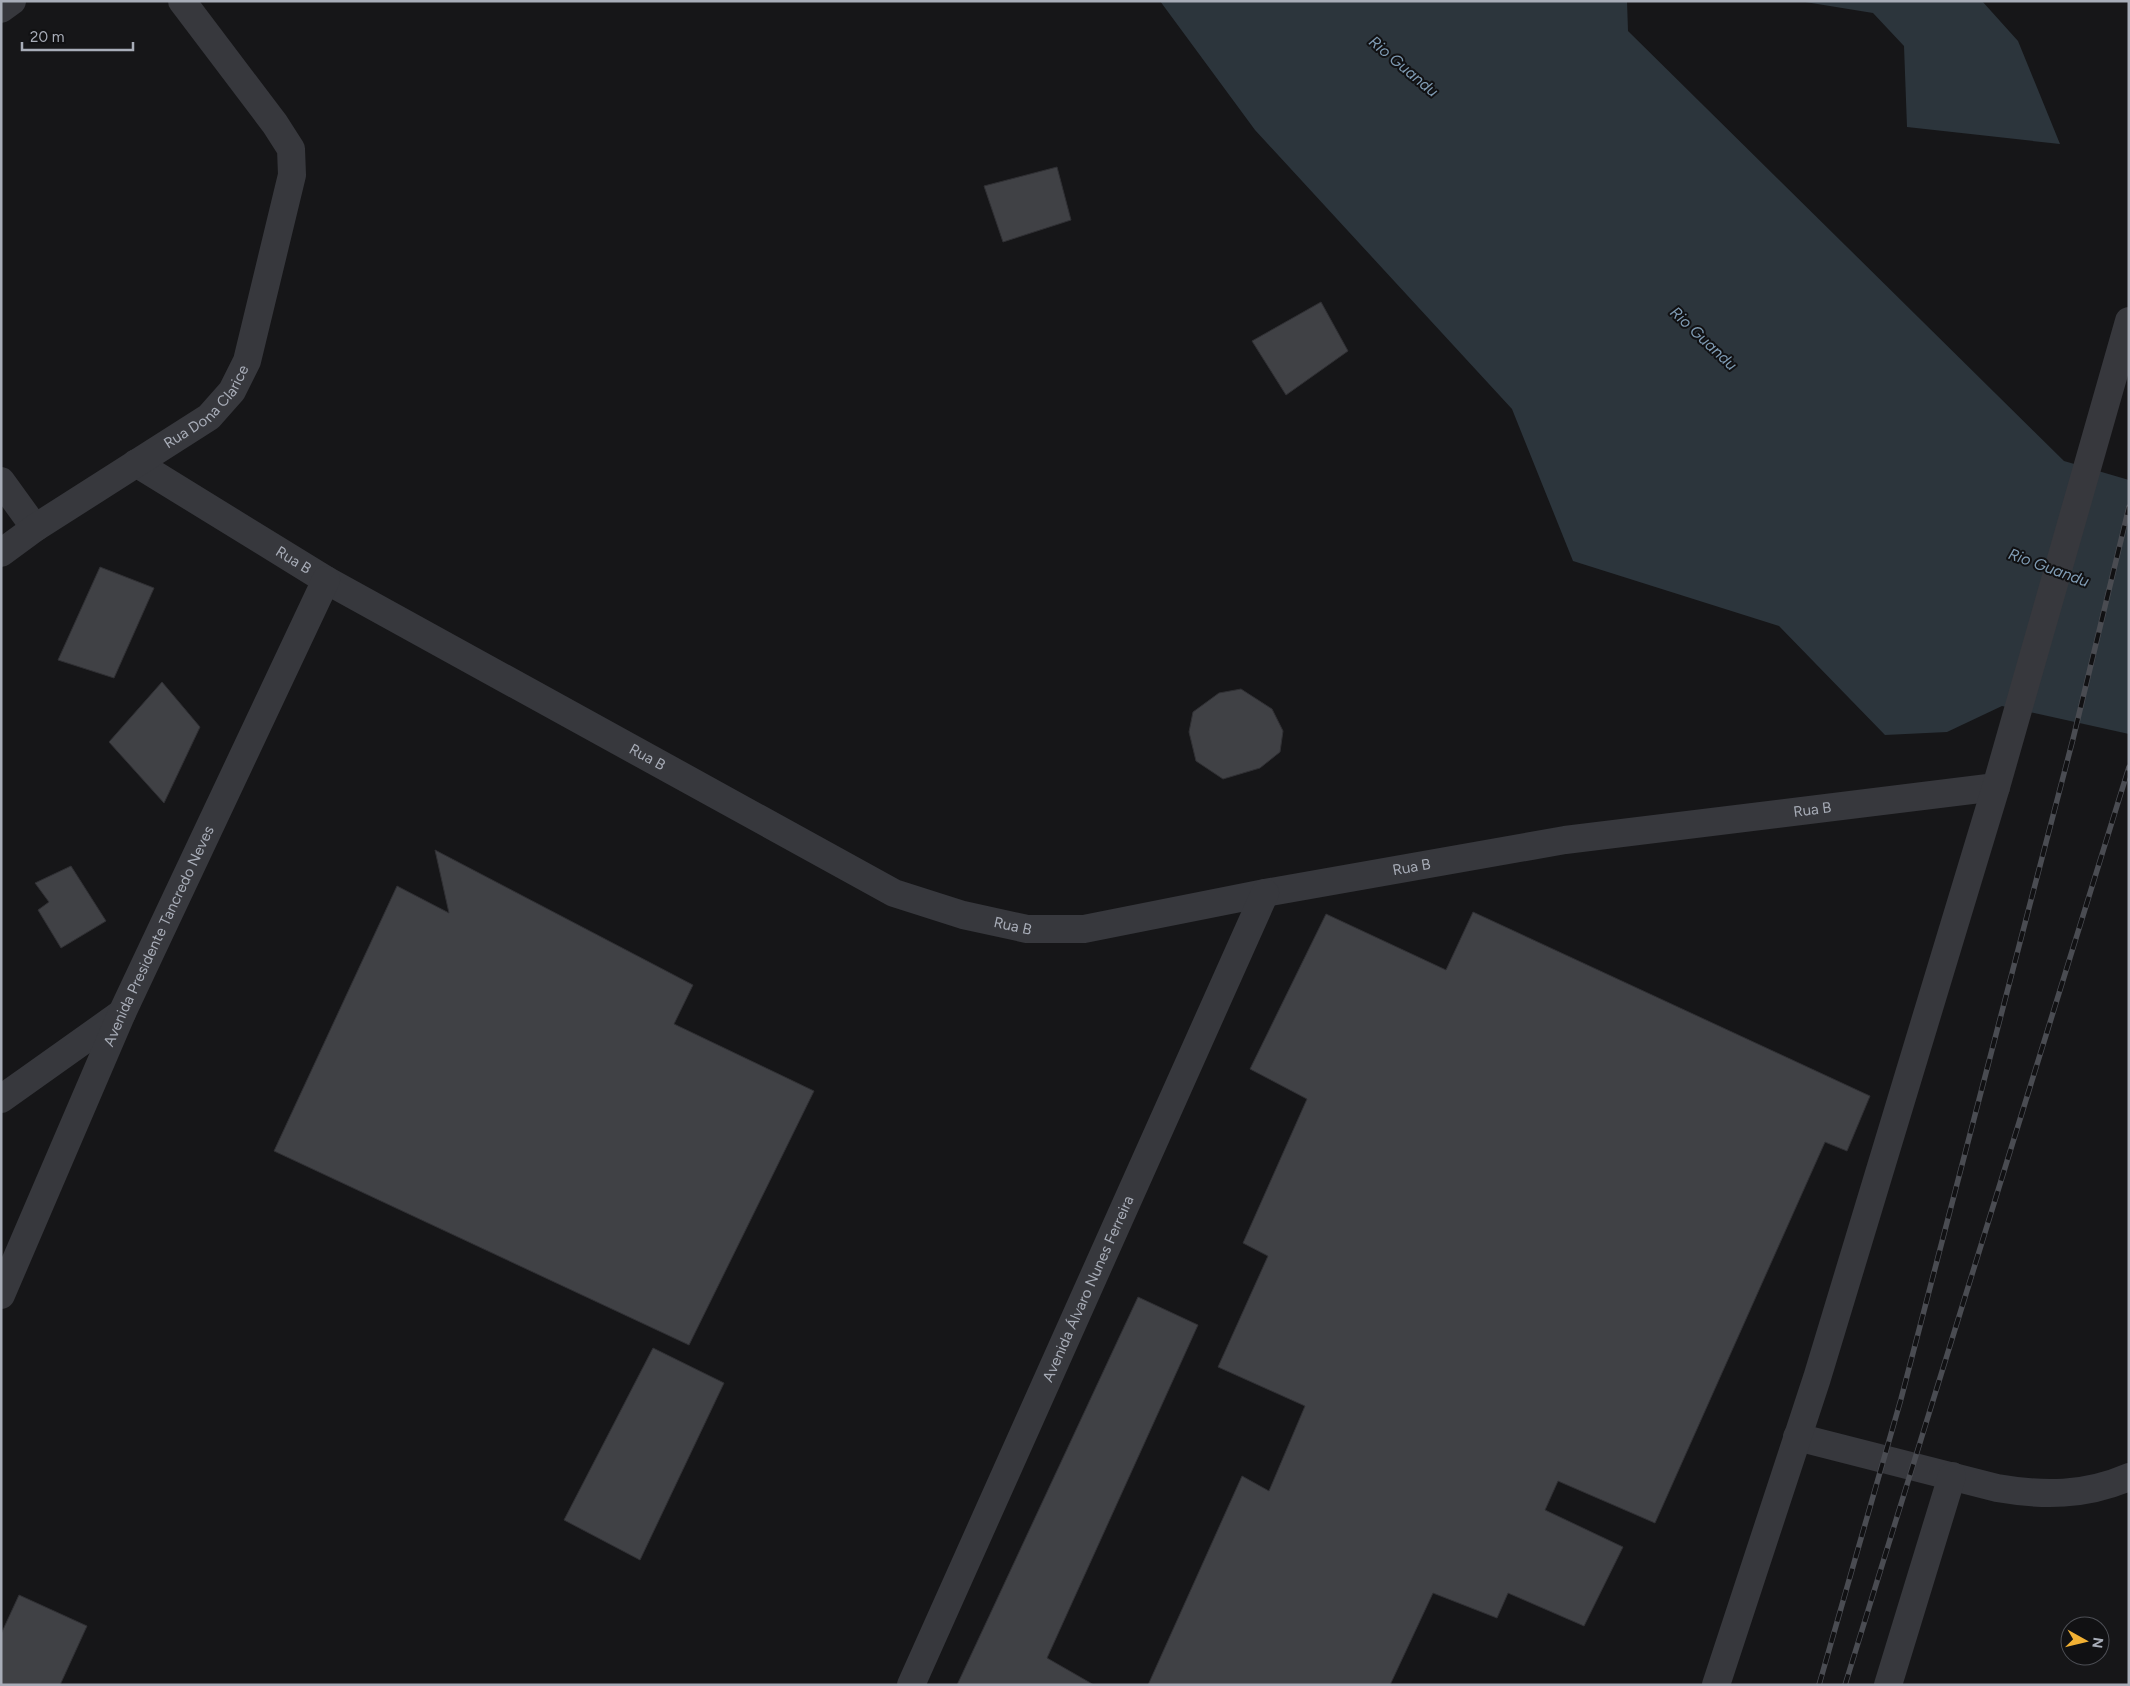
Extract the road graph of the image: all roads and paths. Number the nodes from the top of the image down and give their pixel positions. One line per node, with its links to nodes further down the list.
1 (12, 1): 3 (street)
2 (182, 1): 5 (street, Rua Dona Clarice)
3 (1, 9)
4 (2129, 321): 10 (street)
5 (136, 463): 7 (street, Rua Dona Clarice); 9 (street, Rua B)
6 (1, 481): 7 (street)
7 (35, 528): 8 (street, Rua Dona Clarice)
8 (1, 553)
9 (326, 580): 11 (street, Rua B); 12 (street, Avenida Presidente Tancredo Neves)
10 (1996, 787): 11 (street, Rua B); 15 (street)
11 (1265, 893): 18 (street, Avenida Álvaro Nunes Ferreira)
12 (122, 1013): 13 (street); 14 (street, Avenida Presidente Tancredo Neves)
13 (1, 1099)
14 (1, 1295)
15 (1797, 1437): 16 (street); 19 (street)
16 (1952, 1476): 17 (street); 20 (street)
17 (2129, 1478)
18 (911, 1685)
19 (1716, 1685)
20 (1888, 1685)

